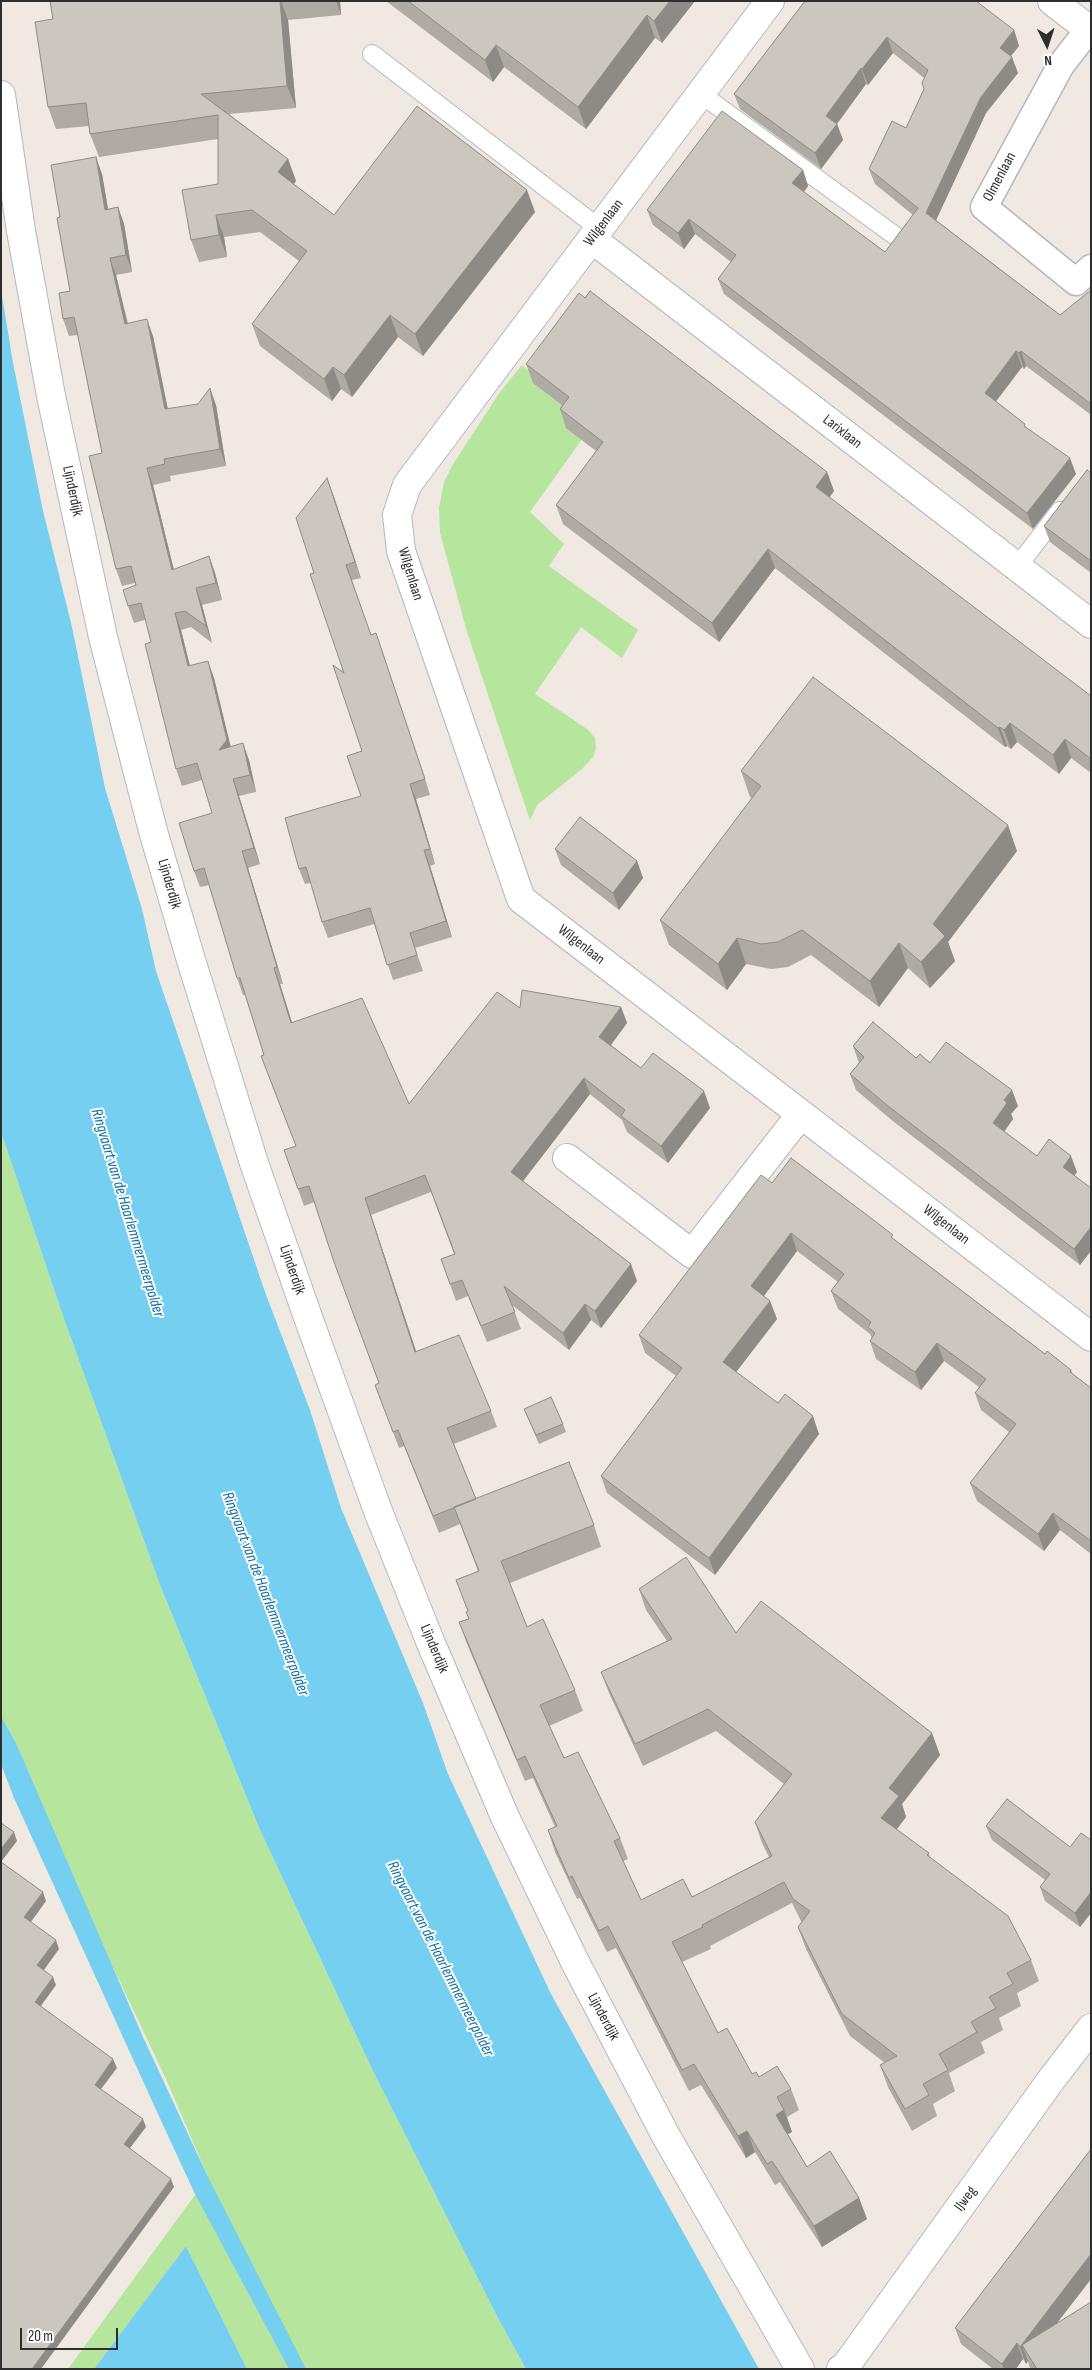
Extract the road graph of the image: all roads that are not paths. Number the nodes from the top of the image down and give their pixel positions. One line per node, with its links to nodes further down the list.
1 (770, 1): 5 (street, Wilgenlaan)
2 (1052, 1): 3 (street, Olmenlaan)
3 (1090, 30): 9 (street, Olmenlaan)
4 (372, 54): 7 (lane)
5 (701, 94): 7 (street, Wilgenlaan); 8 (lane)
6 (1, 95): 17 (street, Lijnderdijk)
7 (596, 234): 11 (street, Larixlaan); 13 (street, Wilgenlaan)
8 (894, 235)
9 (1091, 268)
10 (1068, 501): 11 (lane)
11 (1017, 568): 12 (street, Larixlaan)
12 (1091, 624)
13 (801, 1114): 14 (street); 15 (street, Wilgenlaan)
14 (567, 1158)
15 (1091, 1337)
16 (1091, 2028): 18 (street, IJweg)
17 (800, 2369)
18 (840, 2369)

